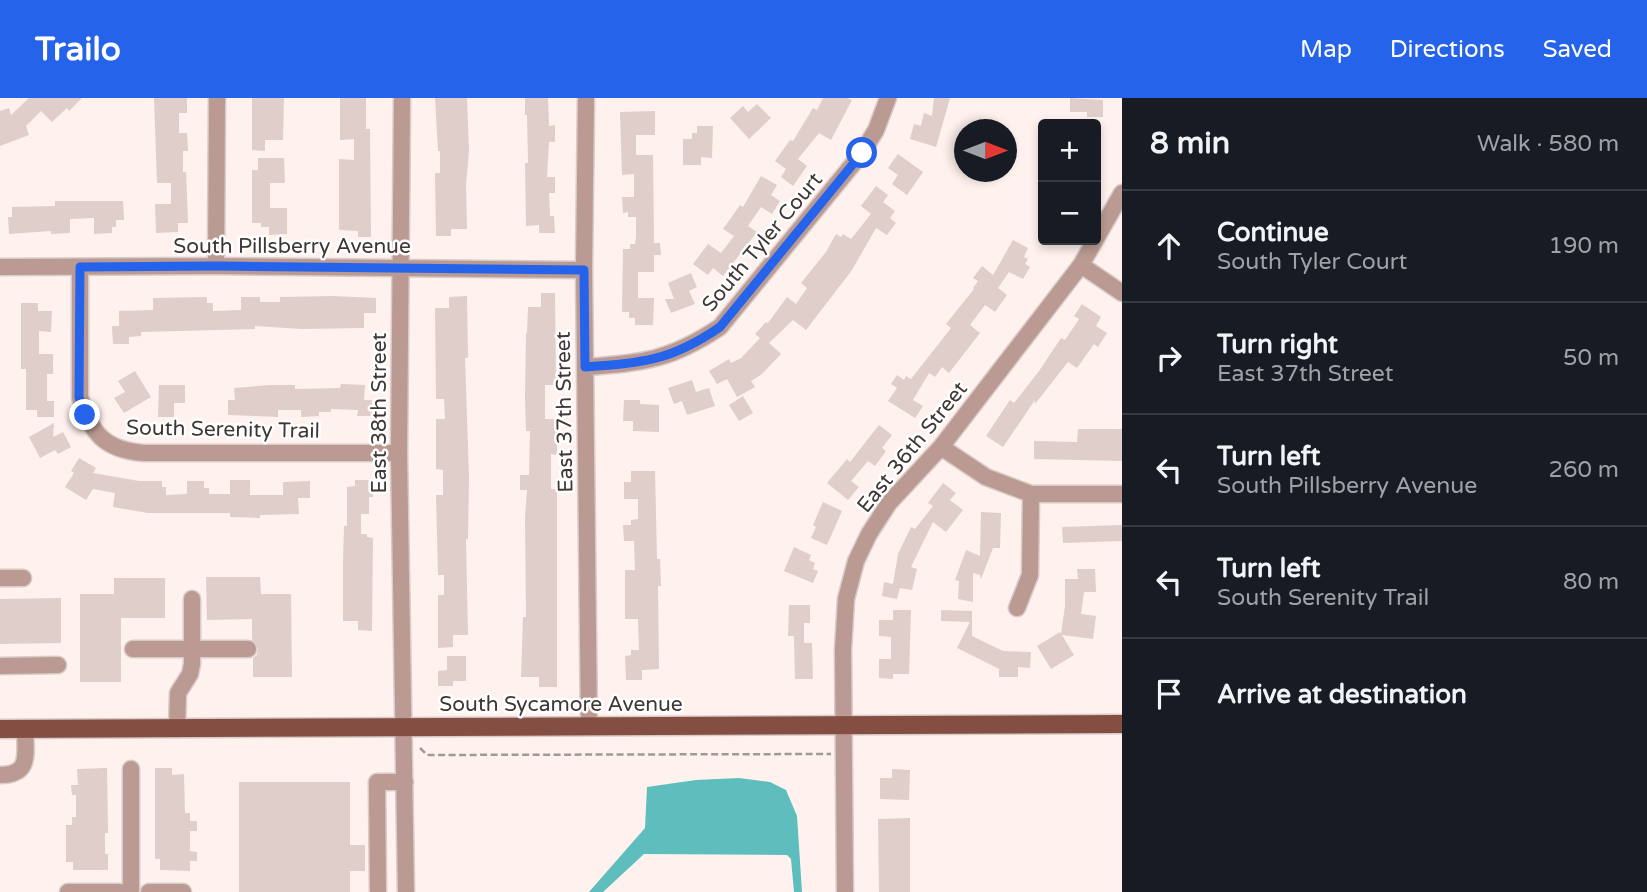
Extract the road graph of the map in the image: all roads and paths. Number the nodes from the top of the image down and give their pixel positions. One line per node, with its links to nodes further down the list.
1 (217, 98): 7 (street)
2 (402, 98): 10 (street, East 38th Street)
3 (586, 98): 11 (street, East 37th Street)
4 (888, 98): 13 (street, South Tyler Court)
5 (1122, 193): 6 (street, East 36th Street)
6 (1082, 265): 12 (street); 14 (street, East 36th Street)
7 (216, 266): 9 (street, South Pillsberry Avenue); 10 (street, South Pillsberry Avenue)
8 (0, 267): 9 (street, South Pillsberry Avenue)
9 (80, 267): 15 (street, South Serenity Trail)
10 (400, 267): 11 (street, South Pillsberry Avenue); 15 (street, East 38th Street)
11 (584, 270): 13 (street, East 37th Street)
12 (1122, 293)
13 (585, 367): 28 (street, East 37th Street)
14 (942, 447): 16 (street); 29 (street, East 36th Street)
15 (399, 453): 30 (street, East 38th Street)
16 (1031, 494): 17 (street); 21 (street)
17 (1122, 494)
18 (0, 578): 19 (street)
19 (23, 578)
20 (191, 599): 23 (street)
21 (1017, 608)
22 (133, 649): 23 (street)
23 (191, 649): 24 (street); 33 (street)
24 (248, 649)
25 (58, 665): 26 (street)
26 (0, 666)
27 (1122, 724): 29 (main road, South Sycamore Avenue)
28 (589, 726): 29 (main road, South Sycamore Avenue); 30 (main road, South Sycamore Avenue)
29 (845, 726): 46 (street, East 36th Street)
30 (404, 727): 33 (main road, South Sycamore Avenue); 38 (street, East 38th Street)
31 (24, 728): 32 (main road, South Sycamore Avenue); 33 (main road, South Sycamore Avenue); 37 (street)
32 (0, 729)
33 (177, 729)
34 (421, 748): 35 (path)
35 (835, 754)
36 (131, 769): 41 (street)
37 (0, 775)
38 (405, 782): 44 (street); 45 (street, East 38th Street)
39 (68, 892): 40 (street)
40 (120, 892)
41 (131, 892)
42 (149, 892): 43 (street)
43 (183, 892)
44 (378, 892)
45 (406, 892)
46 (845, 892)

